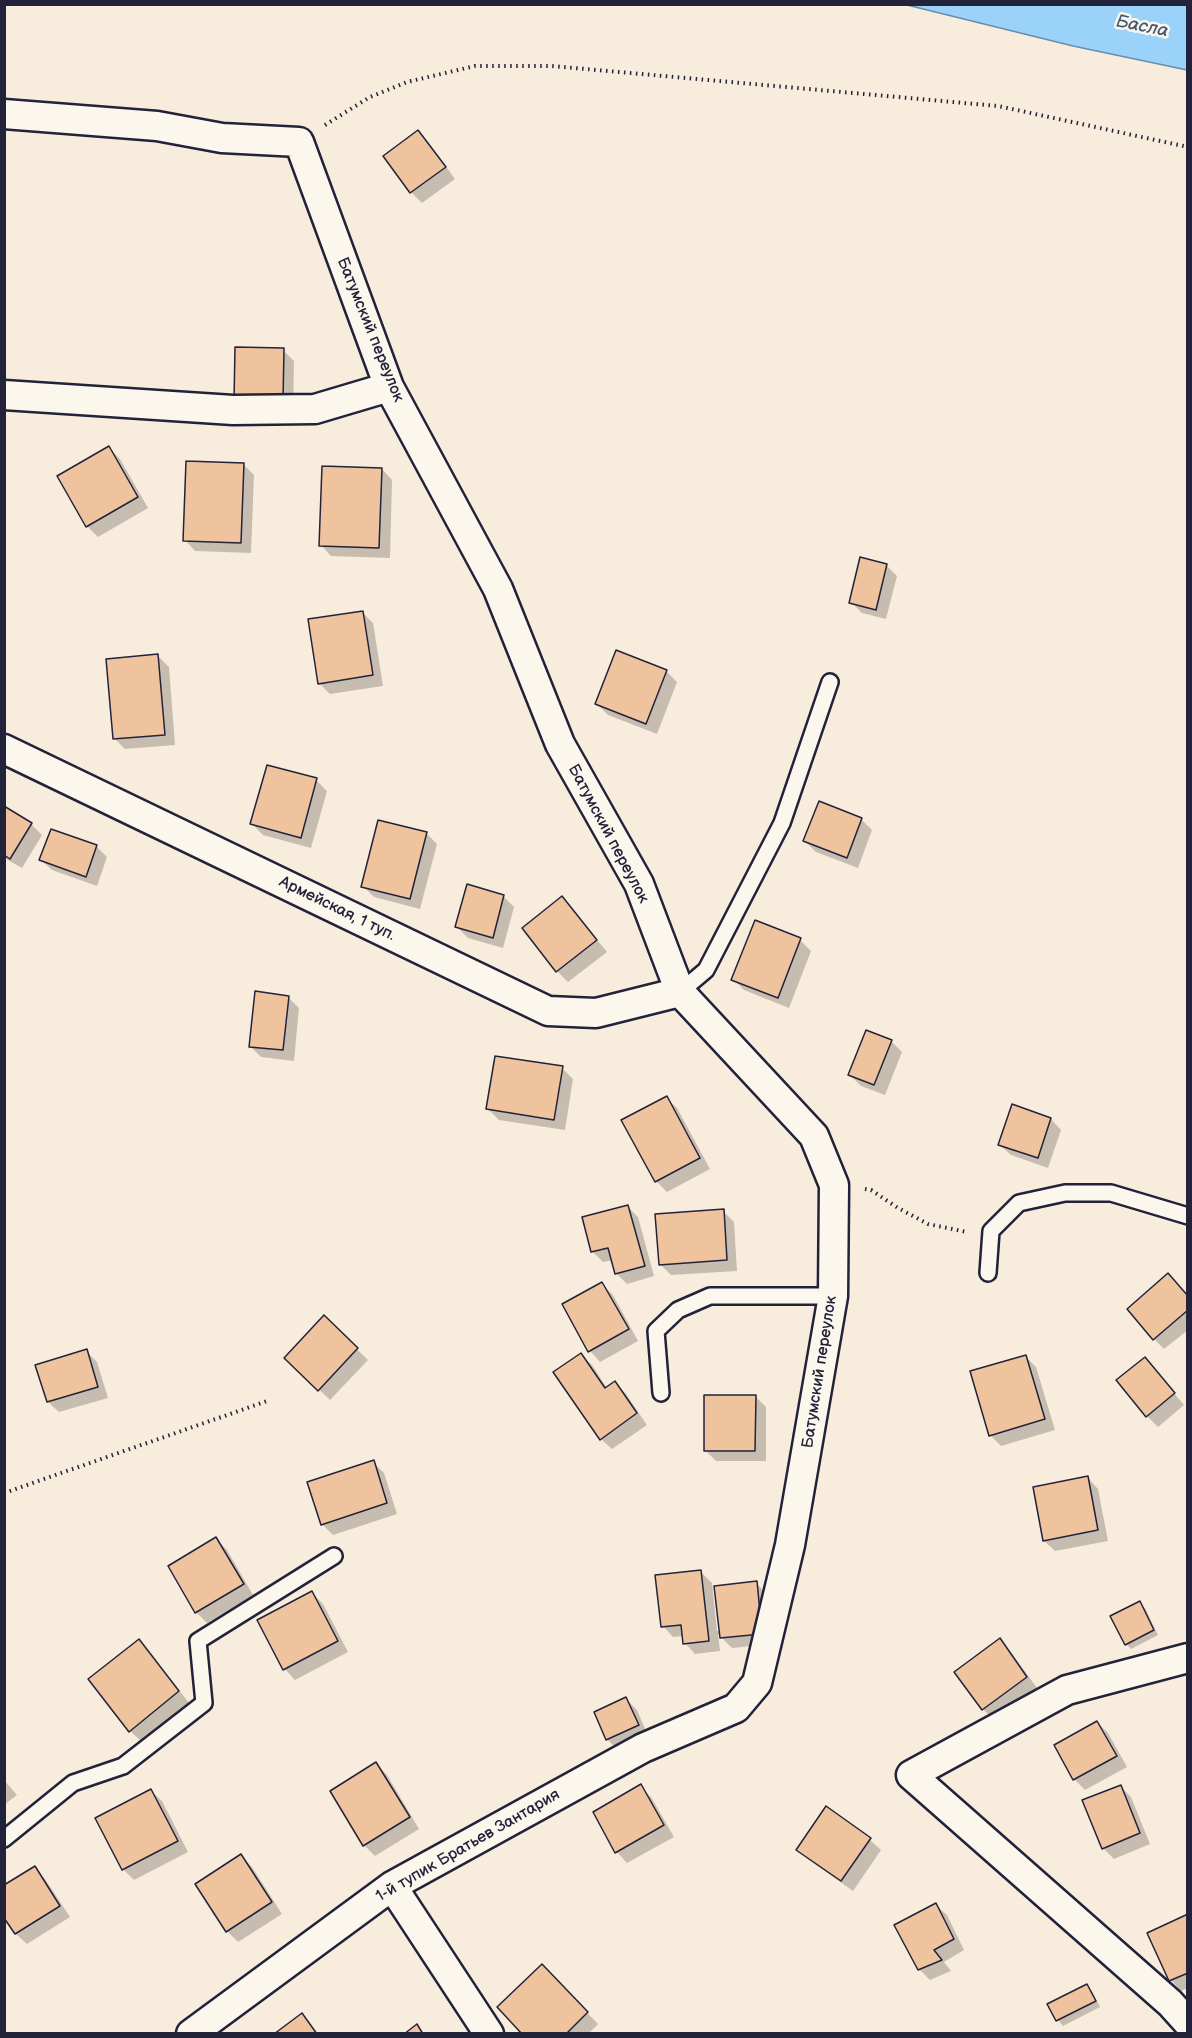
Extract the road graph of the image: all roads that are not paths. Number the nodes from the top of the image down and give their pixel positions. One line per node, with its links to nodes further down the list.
1 (4, 114): 2 (street, Батумский переулок)
2 (389, 387): 3 (street); 6 (street, Батумский переулок)
3 (4, 395)
4 (830, 682): 6 (lane)
5 (4, 749): 6 (street, Армейская, 1 туп.)
6 (680, 992): 9 (street, Батумский переулок)
7 (1188, 1216): 8 (lane)
8 (988, 1273)
9 (833, 1296): 10 (lane); 13 (street, Батумский переулок)
10 (661, 1393)
11 (334, 1556): 14 (lane)
12 (1188, 1658): 16 (street)
13 (757, 1683): 15 (street, 1-й тупик Братьев Зантария)
14 (4, 1839)
15 (392, 1886): 17 (street, 1-й тупик Братьев Зантария); 18 (street)
16 (1186, 2019)
17 (191, 2034)
18 (489, 2034)

